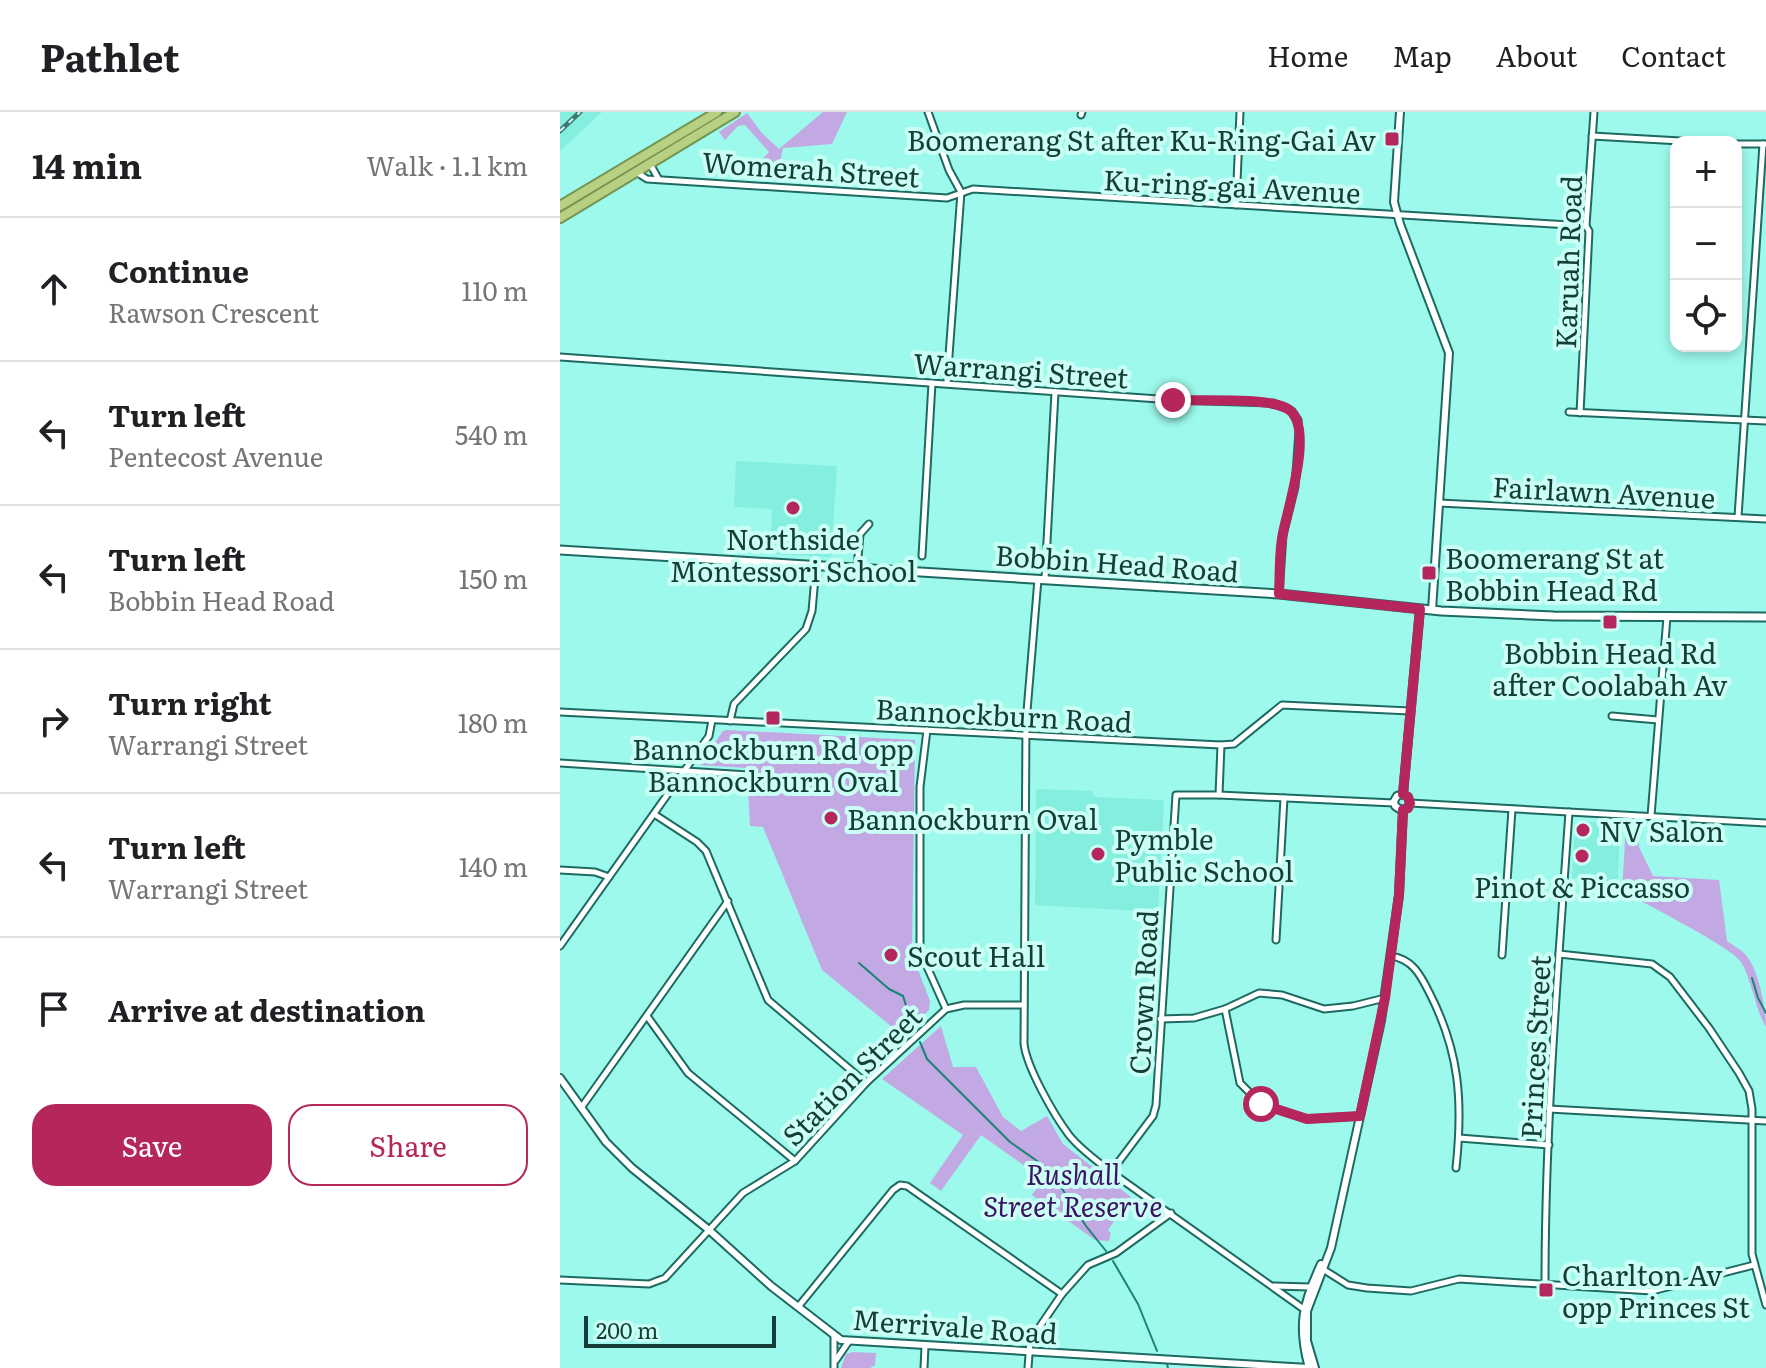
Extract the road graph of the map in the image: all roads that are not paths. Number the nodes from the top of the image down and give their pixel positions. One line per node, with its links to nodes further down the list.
1 (717, 112): 16 (highway)
2 (735, 112): 11 (highway)
3 (928, 112): 14 (street)
4 (1240, 112): 15 (street)
5 (1400, 112): 17 (street)
6 (1594, 112): 7 (street, Karuah Road)
7 (1592, 136): 8 (street); 19 (street, Karuah Road)
8 (1670, 140)
9 (1742, 144): 10 (street)
10 (1764, 144): 26 (street)
11 (650, 164): 12 (highway); 13 (street)
12 (636, 172): 13 (street, Womerah Street); 18 (highway)
13 (658, 178): 14 (street, Womerah Street)
14 (961, 192): 15 (street, Ku-ring-gai Avenue); 22 (street)
15 (1236, 205): 17 (street, Ku-ring-gai Avenue)
16 (560, 206)
17 (1397, 214): 19 (street, Ku-ring-gai Avenue); 28 (street)
18 (560, 218)
19 (1586, 226): 25 (street, Karuah Road)
20 (560, 357): 21 (street, Warrangi Street)
21 (932, 383): 22 (street, Warrangi Street); 33 (street)
22 (947, 383): 23 (street, Warrangi Street)
23 (1055, 392): 36 (street); 37 (street, Warrangi Street)
24 (1569, 412): 25 (street)
25 (1580, 413): 26 (street)
26 (1744, 419): 27 (street); 29 (street)
27 (1766, 421)
28 (1439, 503): 29 (street, Fairlawn Avenue); 39 (street)
29 (1738, 517): 30 (street, Fairlawn Avenue)
30 (1766, 519)
31 (869, 524): 35 (street)
32 (560, 550): 34 (main road, Bobbin Head Road)
33 (922, 556)
34 (816, 566): 35 (main road, Bobbin Head Road); 47 (street)
35 (857, 568): 36 (main road, Bobbin Head Road)
36 (1041, 578): 37 (main road, Bobbin Head Road); 49 (street)
37 (1279, 594): 38 (main road, Bobbin Head Road)
38 (1420, 609): 39 (main road, Bobbin Head Road); 42 (street)
39 (1432, 610): 40 (main road, Bobbin Head Road)
40 (1667, 617): 41 (main road, Bobbin Head Road); 46 (street)
41 (1766, 617)
42 (1410, 711): 50 (street); 54 (street)
43 (560, 712): 45 (street, Bannockburn Road)
44 (1612, 716): 46 (street)
45 (712, 720): 47 (street, Bannockburn Road); 52 (street)
46 (1658, 720): 63 (street)
47 (730, 721): 48 (street, Bannockburn Road)
48 (927, 730): 49 (street, Bannockburn Road); 75 (street)
49 (1027, 735): 50 (street, Bannockburn Road); 74 (street)
50 (1221, 745): 55 (street)
51 (560, 763): 52 (street)
52 (685, 770): 53 (street); 62 (street)
53 (748, 775)
54 (1403, 794): 57 (street); 58 (street)
55 (1219, 795): 56 (street); 78 (street, Crown Road)
56 (1284, 798): 57 (street); 68 (street)
57 (1394, 803): 60 (street)
58 (1410, 803): 59 (street); 60 (street)
59 (1512, 809): 61 (street); 71 (street)
60 (1403, 810): 72 (street)
61 (1569, 812): 63 (street); 70 (street, Princes Street)
62 (654, 814): 66 (street); 67 (street)
63 (1651, 816): 64 (street)
64 (1766, 823)
65 (560, 870): 66 (street)
66 (609, 877): 69 (street)
67 (728, 900): 77 (street); 80 (street)
68 (1276, 940)
69 (560, 946)
70 (1559, 954): 82 (street, Princes Street); 84 (street)
71 (1502, 955)
72 (1391, 956): 73 (street); 86 (street)
73 (1385, 998): 76 (street); 83 (street)
74 (1024, 1005): 75 (street, Station Street); 90 (street)
75 (946, 1009): 80 (street, Station Street)
76 (1225, 1009): 78 (street); 83 (street)
77 (647, 1016): 81 (street); 88 (street)
78 (1160, 1019): 90 (street, Crown Road)
79 (560, 1078): 81 (street, Merrivale Road)
80 (866, 1083): 88 (street, Station Street)
81 (581, 1108): 92 (street, Merrivale Road)
82 (1549, 1109): 84 (street); 87 (street, Princes Street)
83 (1360, 1116): 94 (street)
84 (1752, 1120): 85 (street); 93 (street)
85 (1766, 1121)
86 (1459, 1138): 87 (street); 89 (street)
87 (1549, 1145): 96 (street, Princes Street)
88 (795, 1161): 92 (street, Station Street)
89 (1456, 1168)
90 (1111, 1172): 91 (street)
91 (1171, 1213): 97 (street); 99 (street)
92 (709, 1230): 95 (street, Station Street); 101 (street, Merrivale Road)
93 (1754, 1265): 96 (street); 100 (street)
94 (1321, 1268): 96 (street); 98 (street); 102 (street)
95 (560, 1280)
96 (1545, 1284)
97 (1273, 1286): 98 (street); 102 (street)
98 (1310, 1287): 102 (street)
99 (1062, 1294): 101 (street); 106 (street)
100 (1766, 1305)
101 (798, 1307): 103 (street, Merrivale Road)
102 (1305, 1310): 107 (street); 113 (street)
103 (834, 1337): 104 (street, Merrivale Road); 108 (street)
104 (849, 1341): 105 (street, Merrivale Road); 108 (street)
105 (925, 1346): 106 (street, Merrivale Road); 110 (street)
106 (1029, 1352): 109 (street, Merrivale Road); 111 (street)
107 (1305, 1352): 109 (street); 112 (street)
108 (834, 1366)
109 (1291, 1366): 112 (street, Merrivale Road)
110 (924, 1368)
111 (1028, 1368)
112 (1309, 1368)
113 (1315, 1368)

